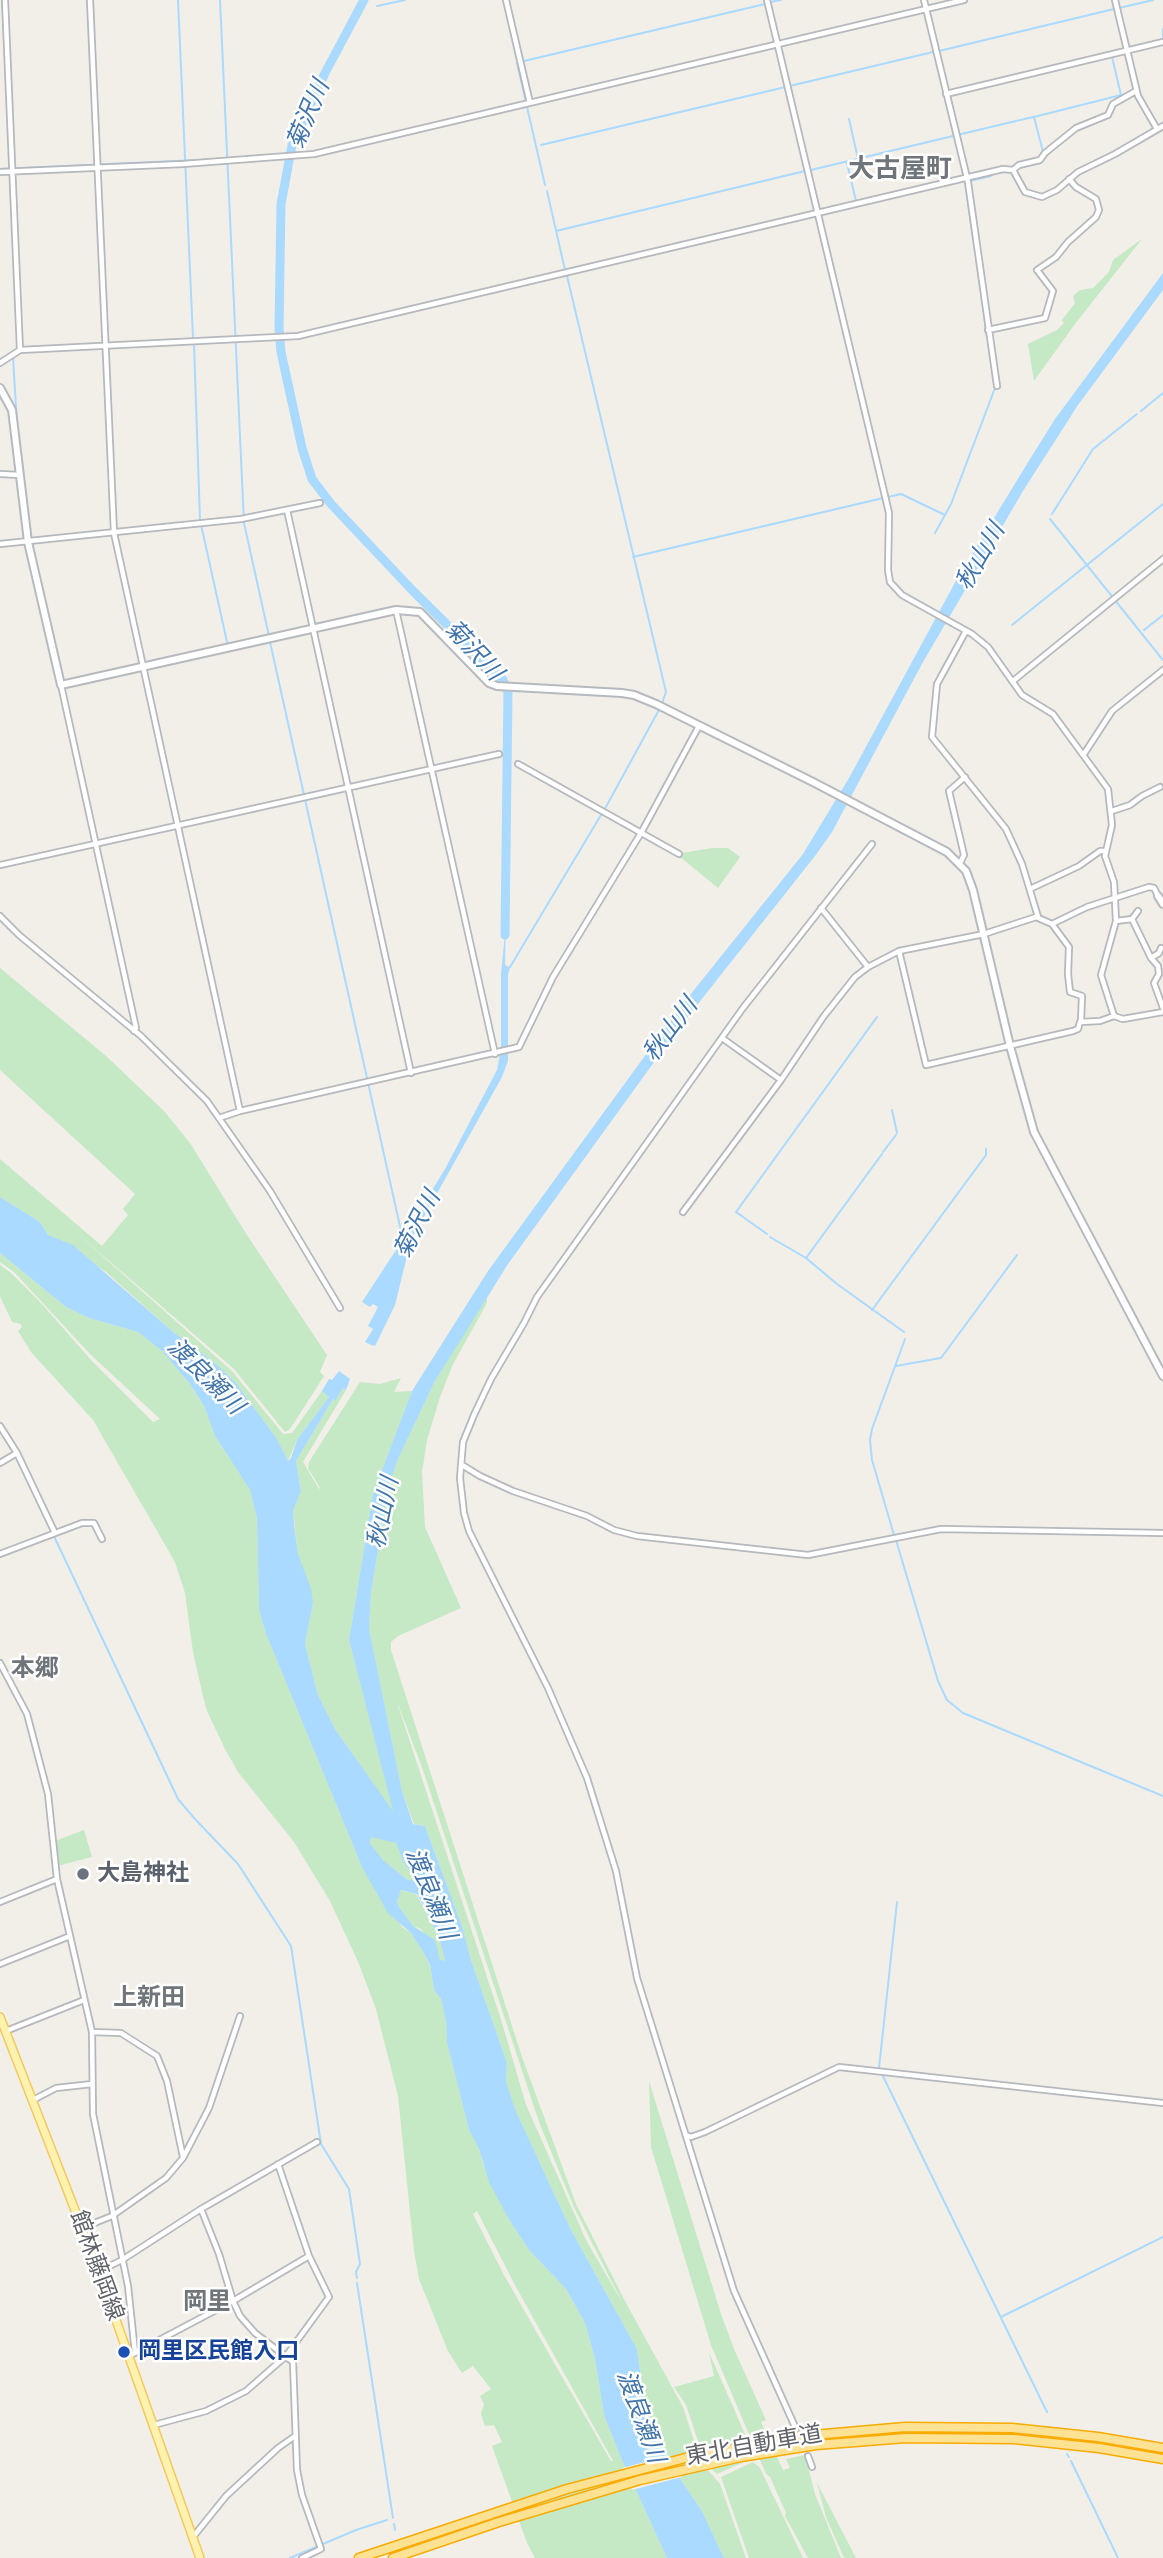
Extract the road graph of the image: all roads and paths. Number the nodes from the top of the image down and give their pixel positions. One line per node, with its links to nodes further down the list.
1 (5, 0): 20 (street)
2 (90, 0): 17 (street)
3 (506, 0): 14 (street)
4 (767, 0): 10 (street)
5 (924, 0): 8 (street)
6 (964, 0): 8 (street)
7 (1115, 0): 11 (street)
8 (926, 9): 10 (street); 13 (street)
9 (1163, 42): 11 (street)
10 (777, 44): 14 (street); 23 (street)
11 (1127, 50): 12 (street); 13 (street)
12 (1136, 91): 16 (street); 18 (street)
13 (946, 94): 21 (street)
14 (530, 103): 17 (street)
15 (1163, 126): 16 (street)
16 (1157, 129): 22 (street)
17 (98, 168): 20 (street); 25 (street)
18 (1013, 170): 21 (street); 22 (street)
19 (0, 172): 20 (street)
20 (13, 172): 26 (street)
21 (967, 178): 23 (street); 24 (street)
22 (1069, 179): 24 (street)
23 (817, 214): 25 (street); 40 (street)
24 (988, 330): 28 (street)
25 (106, 346): 26 (street); 34 (street)
26 (20, 350): 27 (street)
27 (0, 363)
28 (996, 386)
29 (0, 388): 31 (street)
30 (0, 474): 31 (street)
31 (20, 475): 35 (street)
32 (320, 503): 33 (street)
33 (287, 510): 34 (street); 39 (street)
34 (114, 533): 35 (street); 41 (street)
35 (28, 542): 36 (street); 44 (street)
36 (0, 544)
37 (1163, 559): 43 (street)
38 (396, 610): 39 (street); 45 (street); 49 (street)
39 (313, 629): 41 (street); 51 (street)
40 (965, 631): 43 (street); 50 (street)
41 (142, 666): 44 (street); 54 (street)
42 (1163, 670): 47 (street)
43 (1013, 681): 47 (street)
44 (61, 685): 56 (street)
45 (699, 726): 55 (street); 60 (street)
46 (499, 754): 49 (street)
47 (1084, 754): 53 (street)
48 (518, 764): 55 (street)
49 (431, 769): 51 (street); 84 (street)
50 (965, 777): 60 (street); 62 (street)
51 (348, 788): 54 (street); 85 (street)
52 (1160, 788): 53 (street)
53 (1112, 811): 58 (street)
54 (177, 825): 56 (street); 87 (street)
55 (641, 833): 59 (street); 84 (street)
56 (95, 844): 61 (street); 81 (street)
57 (872, 844): 66 (street)
58 (1105, 851): 62 (street); 64 (street)
59 (679, 853)
60 (960, 863): 73 (street)
61 (0, 865)
62 (1030, 890): 69 (street)
63 (1158, 896): 64 (street); 65 (street)
64 (1116, 899): 71 (street); 72 (street)
65 (1163, 904)
66 (821, 908): 77 (street); 82 (street)
67 (1138, 911): 70 (street)
68 (0, 916): 81 (street)
69 (1038, 918): 72 (street); 73 (street)
70 (1132, 919): 71 (street); 76 (street)
71 (1116, 921): 79 (street)
72 (1052, 924): 80 (street)
73 (984, 934): 75 (street); 83 (street)
74 (1161, 948): 76 (street)
75 (899, 951): 77 (street); 83 (street)
76 (1151, 958): 78 (street)
77 (868, 967): 86 (street)
78 (1163, 1010): 79 (street)
79 (1114, 1016): 80 (street)
80 (1080, 1022): 83 (street)
81 (134, 1031): 88 (street)
82 (722, 1038): 86 (street); 95 (street)
83 (1010, 1046): 91 (street)
84 (496, 1054): 85 (street)
85 (411, 1073): 87 (street)
86 (780, 1080): 89 (street)
87 (240, 1111): 88 (street)
88 (219, 1118): 90 (street)
89 (683, 1212)
90 (341, 1308)
91 (1163, 1376)
92 (0, 1426): 93 (street)
93 (17, 1453): 94 (street); 96 (street)
94 (0, 1463)
95 (461, 1464): 97 (street); 113 (street)
96 (55, 1533): 98 (street); 99 (street)
97 (1163, 1534)
98 (102, 1539)
99 (0, 1555)
100 (0, 1662): 101 (street)
101 (57, 1880): 102 (street); 103 (street)
102 (0, 1902)
103 (70, 1937): 104 (street); 105 (street)
104 (0, 1964)
105 (84, 2000): 108 (street); 109 (street)
106 (240, 2016): 115 (street)
107 (0, 2017): 108 (main road, 館林藤岡線)
108 (5, 2031): 111 (main road, 館林藤岡線)
109 (92, 2032): 110 (street); 115 (street)
110 (92, 2084): 111 (street); 118 (street)
111 (33, 2100): 119 (main road, 館林藤岡線)
112 (1163, 2103): 113 (street)
113 (686, 2135): 127 (street)
114 (317, 2142): 116 (street)
115 (183, 2158): 118 (street)
116 (278, 2164): 117 (street); 120 (street)
117 (201, 2209): 121 (street); 123 (street)
118 (112, 2216): 119 (street); 121 (street)
119 (82, 2228): 122 (main road, 館林藤岡線)
120 (309, 2256): 123 (street); 125 (street)
121 (122, 2260): 122 (street); 124 (street)
122 (99, 2272): 124 (main road, 館林藤岡線)
123 (233, 2301): 124 (street); 125 (street)
124 (132, 2355): 126 (main road, 館林藤岡線)
125 (286, 2356): 126 (street); 128 (street)
126 (154, 2425): 133 (main road, 館林藤岡線)
127 (796, 2429)
128 (295, 2436): 133 (street); 135 (street)
129 (1163, 2448): 136 (highway, 東北自動車道)
130 (808, 2456): 132 (street)
131 (1163, 2459): 137 (highway, 東北自動車道)
132 (812, 2467)
133 (193, 2537): 134 (main road, 館林藤岡線)
134 (200, 2558)
135 (302, 2558)
136 (359, 2558)
137 (393, 2558)

